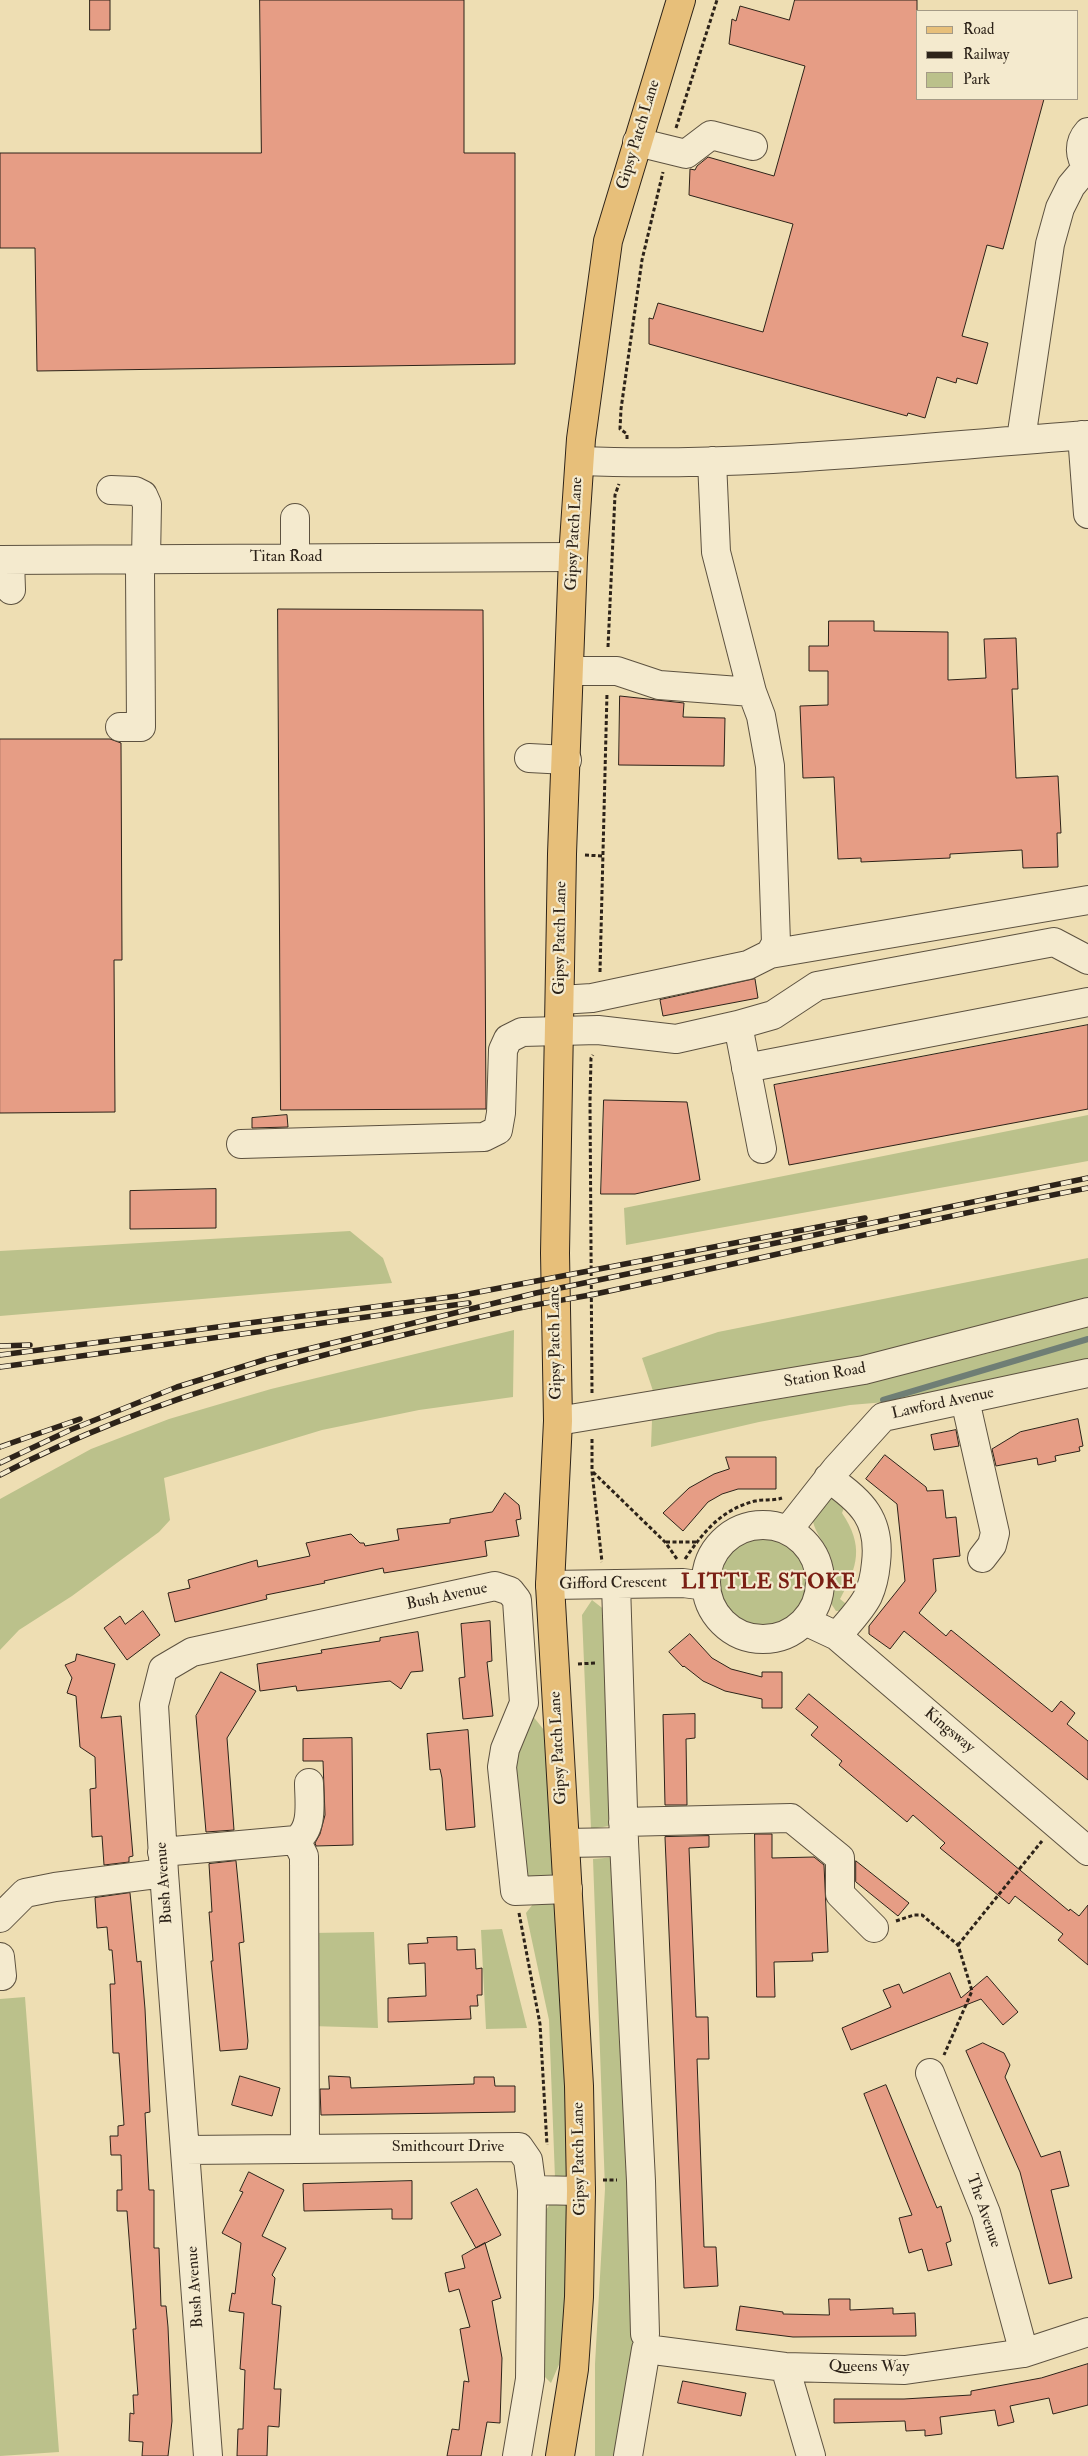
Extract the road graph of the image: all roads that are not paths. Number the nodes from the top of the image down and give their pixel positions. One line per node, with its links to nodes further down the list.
1 (681, 0): 3 (main road, Gipsy Patch Lane)
2 (1088, 132): 5 (street)
3 (637, 142): 4 (street); 8 (main road, Gipsy Patch Lane)
4 (753, 146)
5 (1087, 167): 7 (street)
6 (1085, 435): 7 (street); 11 (street)
7 (1021, 439): 9 (street)
8 (580, 461): 9 (street); 13 (main road, Gipsy Patch Lane)
9 (712, 461): 19 (street)
10 (111, 490): 15 (street)
11 (1088, 514)
12 (295, 518): 14 (street)
13 (573, 557): 14 (street, Titan Road); 18 (main road, Gipsy Patch Lane)
14 (295, 558): 15 (street, Titan Road)
15 (146, 559): 16 (street, Titan Road); 20 (street)
16 (5, 560): 17 (street)
17 (11, 590)
18 (570, 671): 19 (street); 22 (main road, Gipsy Patch Lane)
19 (752, 692): 24 (street)
20 (120, 727)
21 (529, 758): 22 (street)
22 (567, 760): 26 (main road, Gipsy Patch Lane)
23 (1088, 900): 24 (street)
24 (770, 954): 26 (street)
25 (1088, 960): 28 (street)
26 (560, 1000): 29 (main road, Gipsy Patch Lane)
27 (1088, 1002): 30 (street)
28 (738, 1025): 29 (street); 30 (street)
29 (560, 1033): 31 (street); 36 (main road, Gipsy Patch Lane)
30 (746, 1068): 32 (street)
31 (242, 1144)
32 (762, 1149)
33 (1088, 1312): 36 (street, Station Road)
34 (1088, 1373): 35 (street, Lawford Avenue)
35 (965, 1400): 37 (street, Lawford Avenue); 39 (street)
36 (558, 1421): 41 (main road, Gipsy Patch Lane)
37 (828, 1478): 38 (street, Lawford Avenue); 45 (street)
38 (788, 1530): 42 (street); 44 (street)
39 (982, 1558)
40 (616, 1584): 41 (street, Gifford Crescent); 42 (street, Gifford Crescent); 47 (street)
41 (550, 1585): 49 (main road, Gipsy Patch Lane)
42 (706, 1586): 44 (street)
43 (510, 1591): 51 (street, Bush Avenue); 52 (street, Gipsy Patch Lane)
44 (805, 1621): 45 (street, Kingsway)
45 (837, 1636): 50 (street, Kingsway)
46 (309, 1783): 48 (street)
47 (623, 1832): 49 (street); 54 (street); 61 (street)
48 (296, 1840): 51 (street); 56 (street)
49 (565, 1843): 52 (main road, Gipsy Patch Lane)
50 (1088, 1851)
51 (163, 1862): 53 (street); 57 (street, Bush Avenue)
52 (568, 1889): 58 (main road, Gipsy Patch Lane)
53 (0, 1918)
54 (874, 1928)
55 (930, 2073): 62 (street, The Avenue)
56 (305, 2149): 57 (street, Smithcourt Drive); 59 (street, Smithcourt Drive)
57 (185, 2150): 65 (street, Bush Avenue)
58 (581, 2185): 59 (street); 64 (main road, Gipsy Patch Lane)
59 (532, 2190): 66 (street, Smithcourt Drive)
60 (1088, 2332): 62 (street, Queens Way)
61 (646, 2341): 63 (street, Queens Way); 69 (street)
62 (1024, 2353): 63 (street, Queens Way)
63 (786, 2367): 70 (street)
64 (574, 2369): 67 (main road, Gipsy Patch Lane); 68 (main road, Gipsy Patch Lane)
65 (208, 2456)
66 (517, 2456)
67 (560, 2456)
68 (580, 2456)
69 (628, 2456)
70 (811, 2456)

